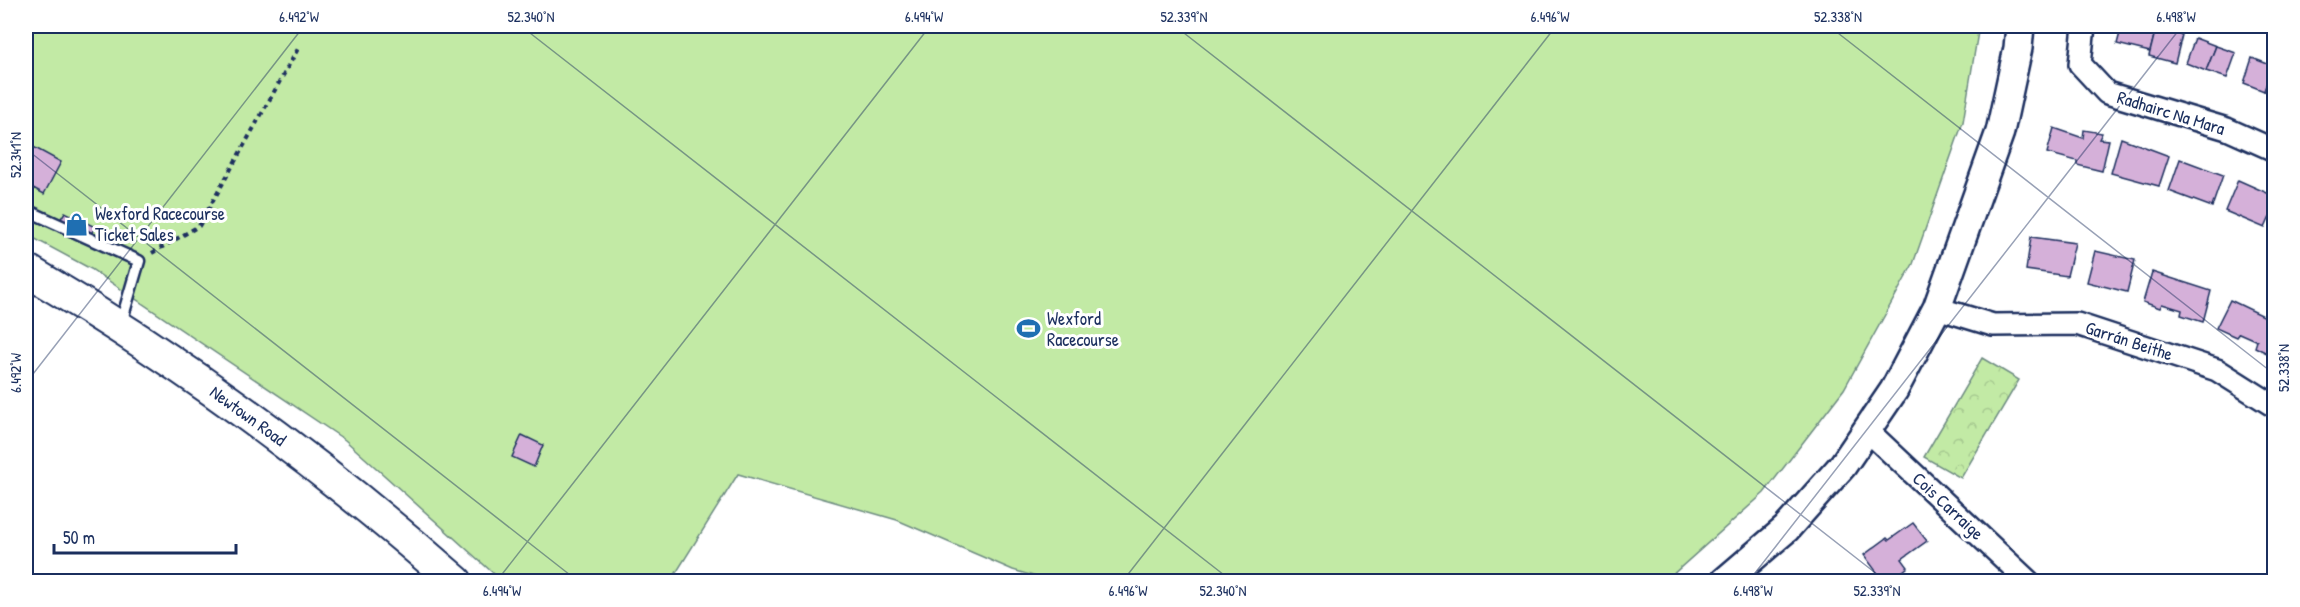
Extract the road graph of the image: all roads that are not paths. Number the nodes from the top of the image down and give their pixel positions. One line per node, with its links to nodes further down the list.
1 (2020, 26): 6 (street)
2 (2084, 26): 3 (street, Radhairc Na Mara)
3 (2274, 150)
4 (33, 213): 7 (lane)
5 (26, 270): 7 (main road, Newtown Road)
6 (1937, 308): 8 (street, Garrán Beithe); 9 (street)
7 (120, 329): 10 (main road, Newtown Road)
8 (2274, 406)
9 (1867, 430): 11 (street); 12 (street, Cois Carraige)
10 (456, 582)
11 (1724, 582)
12 (2029, 582)

